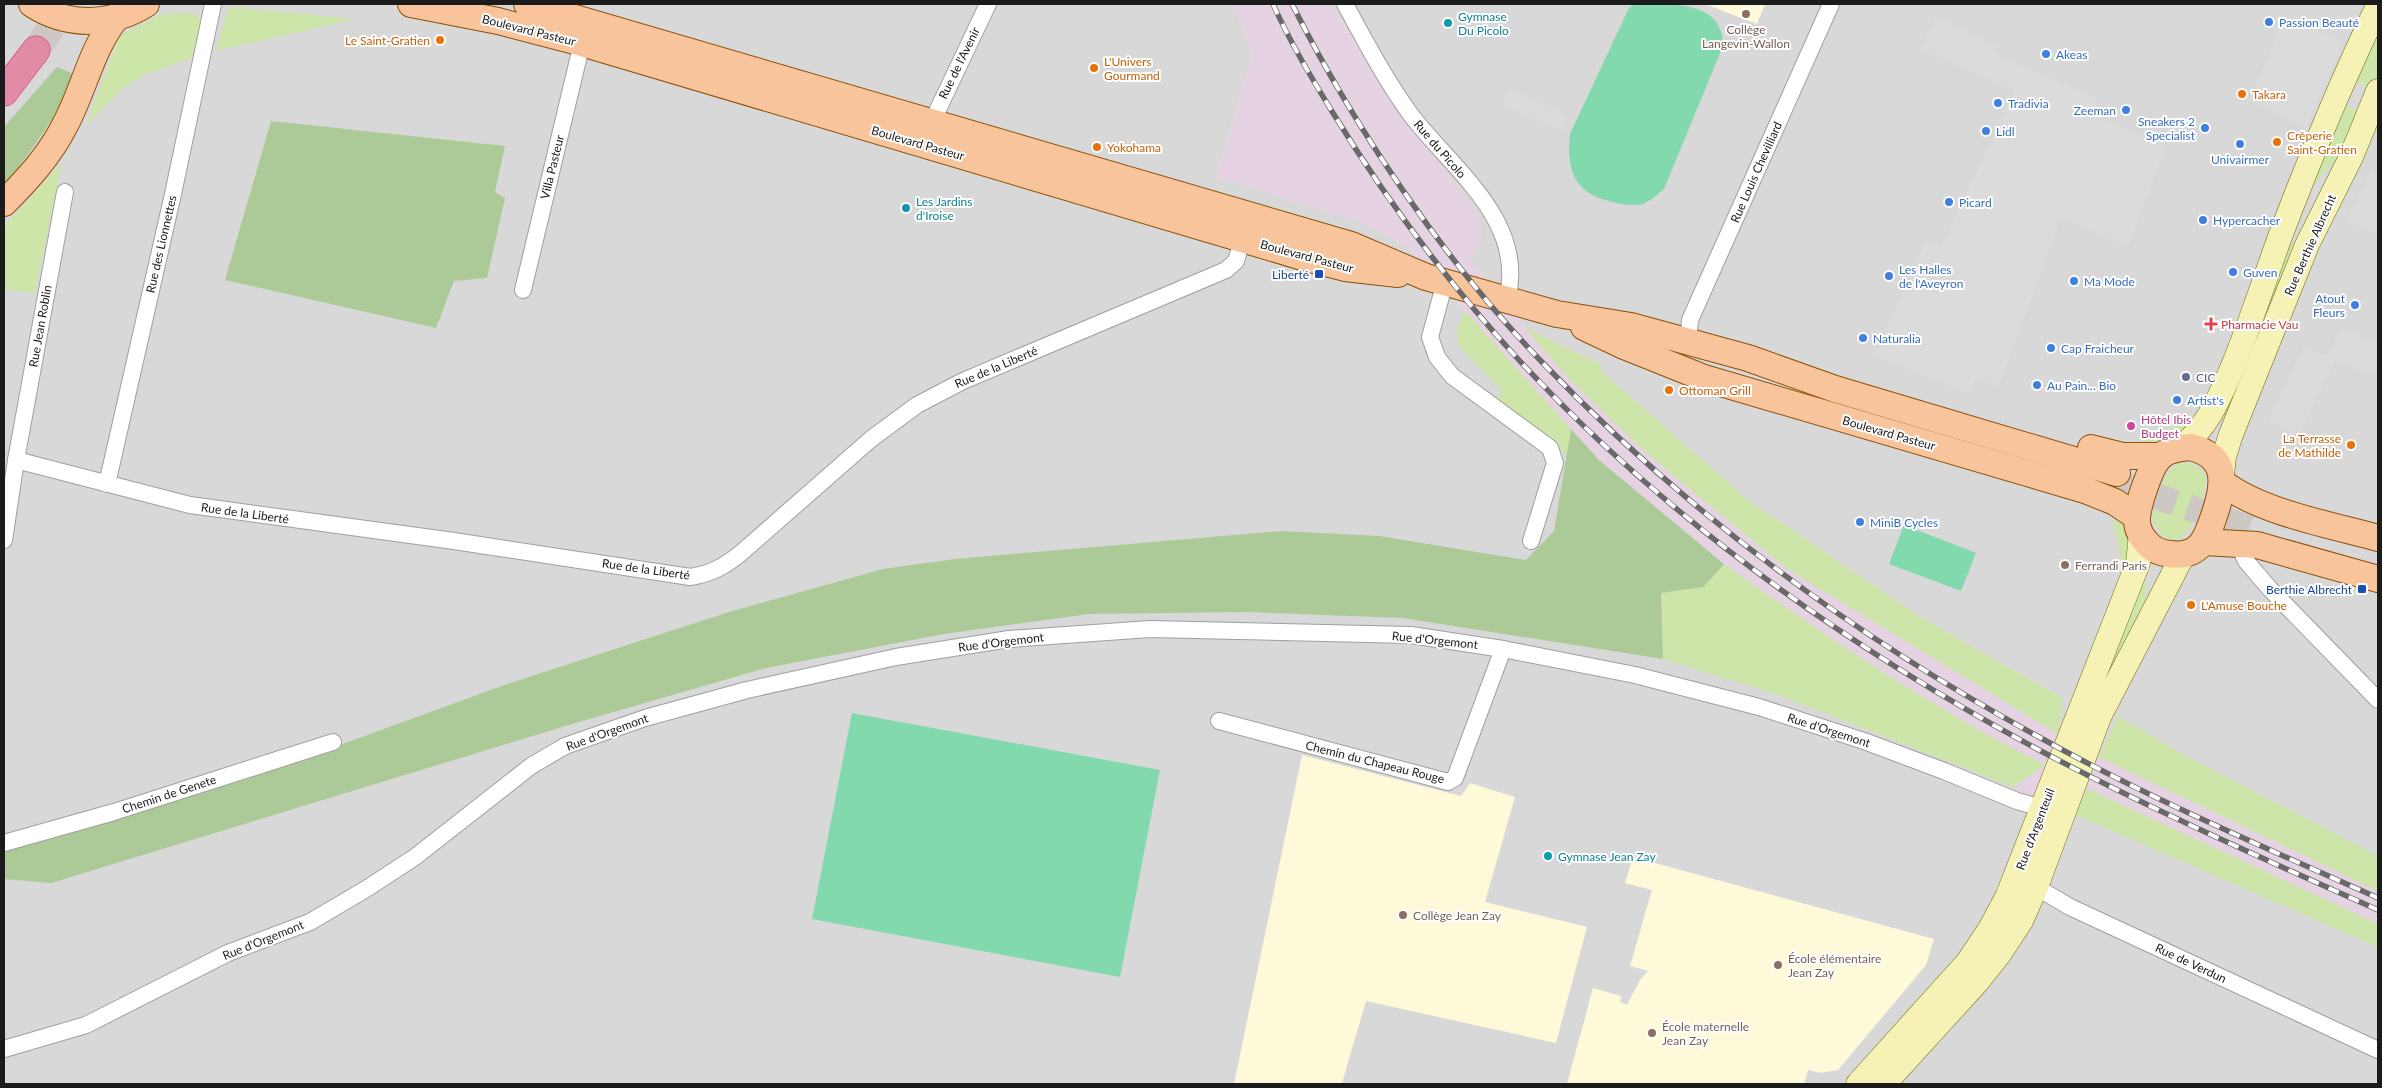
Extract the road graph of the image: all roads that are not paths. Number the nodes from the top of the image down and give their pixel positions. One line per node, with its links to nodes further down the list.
1 (32, 4): 10 (main road)
2 (146, 4): 10 (main road)
3 (213, 4): 31 (street, Rue des Lionnettes)
4 (411, 4): 11 (main road, Boulevard Pasteur)
5 (526, 4): 15 (main road, Boulevard Pasteur)
6 (988, 4): 15 (street, Rue de l'Avenir)
7 (1345, 4): 23 (street, Rue du Picolo)
8 (1831, 4): 25 (street, Rue Louis Chevilliard)
9 (2377, 9): 19 (main road, Rue Berthie Albrecht)
10 (116, 18): 18 (main road)
11 (582, 43): 20 (main road, Boulevard Pasteur); 22 (street, Villa Pasteur)
12 (36, 50): 14 (highway)
13 (2378, 91): 16 (main road, Rue Berthie Albrecht)
14 (4, 92)
15 (932, 122): 20 (main road, Boulevard Pasteur)
16 (2351, 157): 19 (main road, Rue Berthie Albrecht); 30 (main road, Rue Berthie Albrecht)
17 (65, 192): 29 (street, Rue Jean Roblin)
18 (4, 204)
19 (2292, 208): 28 (main road, Rue Berthie Albrecht)
20 (1246, 227): 21 (main road, Boulevard Pasteur); 31 (street, Rue de la Liberté)
21 (1435, 279): 23 (main road, Boulevard Pasteur); 36 (street)
22 (522, 290)
23 (1507, 300): 24 (main road, Boulevard Pasteur)
24 (1557, 314): 25 (main road, Boulevard Pasteur); 26 (main road, Boulevard Pasteur)
25 (1688, 341): 27 (main road, Boulevard Pasteur)
26 (1639, 353): 27 (main road, Boulevard Pasteur); 32 (main road, Boulevard Pasteur)
27 (1758, 361): 28 (main road, Boulevard Pasteur)
28 (2170, 452): 30 (main road); 32 (main road)
29 (16, 460): 31 (street, Rue de la Liberté); 34 (street, Rue Jean Roblin)
30 (2222, 479): 35 (main road); 37 (main road)
31 (106, 484)
32 (2139, 526): 37 (main road); 46 (main road, Rue d'Argenteuil)
33 (2252, 532): 37 (main road); 38 (main road); 39 (main road); 40 (main road); 42 (street)
34 (4, 534)
35 (2378, 538)
36 (1531, 541)
37 (2193, 548): 45 (main road, Rue d'Argenteuil)
38 (2378, 554)
39 (2378, 565)
40 (2378, 579)
41 (1503, 649): 43 (street, Chemin du Chapeau Rouge); 46 (street, Rue d'Orgemont); 50 (street, Rue d'Orgemont)
42 (2378, 700)
43 (1219, 721)
44 (333, 742): 47 (street, Chemin de Genete)
45 (2066, 808): 46 (street, Rue d'Orgemont); 49 (main road, Rue d'Argenteuil)
46 (2042, 810): 48 (main road, Rue d'Argenteuil)
47 (4, 843)
48 (2026, 854): 49 (street); 52 (main road, Rue d'Argenteuil)
49 (2036, 887): 51 (street, Rue de Verdun); 53 (main road, Rue d'Argenteuil)
50 (4, 1049)
51 (2378, 1050)
52 (1858, 1084)
53 (1884, 1084)

